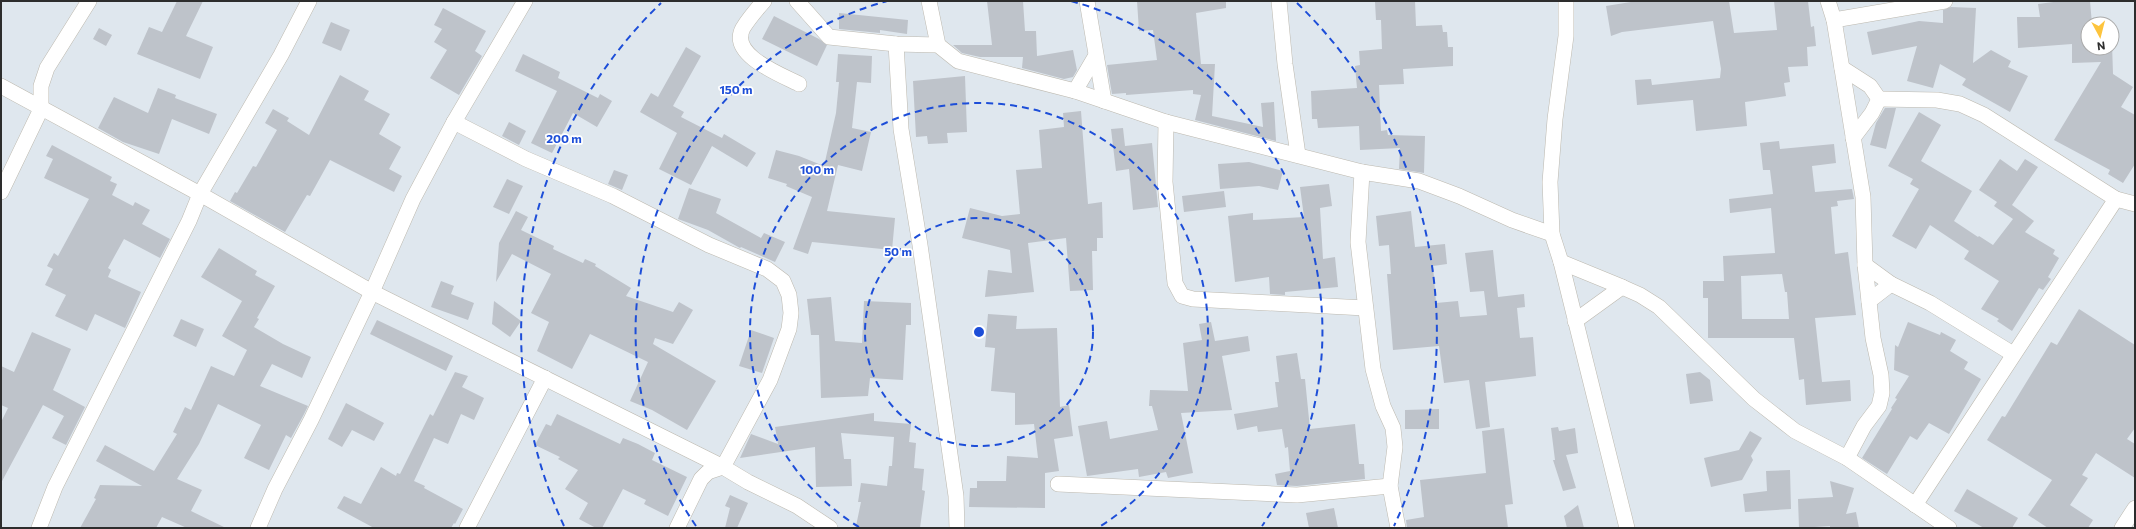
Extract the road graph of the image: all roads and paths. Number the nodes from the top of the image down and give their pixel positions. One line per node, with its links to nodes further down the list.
1 (89, 1): 22 (street)
2 (309, 1): 29 (street)
3 (525, 1): 23 (street)
4 (764, 1): 17 (street)
5 (797, 1): 13 (street)
6 (929, 1): 14 (street)
7 (1087, 1): 15 (street)
8 (1279, 1): 26 (street)
9 (1566, 1): 32 (street)
10 (1828, 1): 12 (street)
11 (1945, 1): 12 (street)
12 (1834, 20): 16 (street)
13 (896, 44): 14 (street); 54 (street)
14 (938, 45): 19 (street)
15 (1095, 57): 19 (street); 21 (street)
16 (1842, 68): 20 (street); 25 (street)
17 (799, 84)
18 (1, 86): 22 (street)
19 (1075, 92): 21 (street)
20 (1879, 99): 25 (street); 30 (street)
21 (1104, 101): 24 (street)
22 (41, 109): 28 (street); 29 (street)
23 (454, 122): 37 (street); 44 (street)
24 (1166, 122): 26 (street); 39 (street)
25 (1853, 138): 34 (street)
26 (1298, 155): 27 (street)
27 (1362, 172): 32 (street); 39 (street)
28 (1, 192)
29 (200, 194): 37 (street); 49 (street)
30 (2116, 199): 31 (street); 41 (street)
31 (2135, 204)
32 (1552, 234): 33 (street)
33 (1561, 262): 36 (street); 40 (street)
34 (1865, 265): 35 (street); 38 (street)
35 (1891, 284): 38 (street); 41 (street)
36 (1622, 288): 40 (street); 43 (street)
37 (372, 292): 42 (street); 50 (street)
38 (1869, 301): 43 (street)
39 (1365, 308): 46 (street)
40 (1575, 321): 56 (street)
41 (2013, 354): 47 (street)
42 (545, 378): 44 (street); 51 (street)
43 (1847, 458): 47 (street)
44 (724, 467): 52 (street); 53 (street)
45 (1058, 484): 46 (street)
46 (1390, 486): 55 (street)
47 (1915, 505): 57 (street)
48 (2135, 508): 58 (street)
49 (39, 528)
50 (258, 528)
51 (467, 528)
52 (677, 528)
53 (830, 528)
54 (957, 528)
55 (1398, 528)
56 (1627, 528)
57 (1949, 528)
58 (2122, 528)

